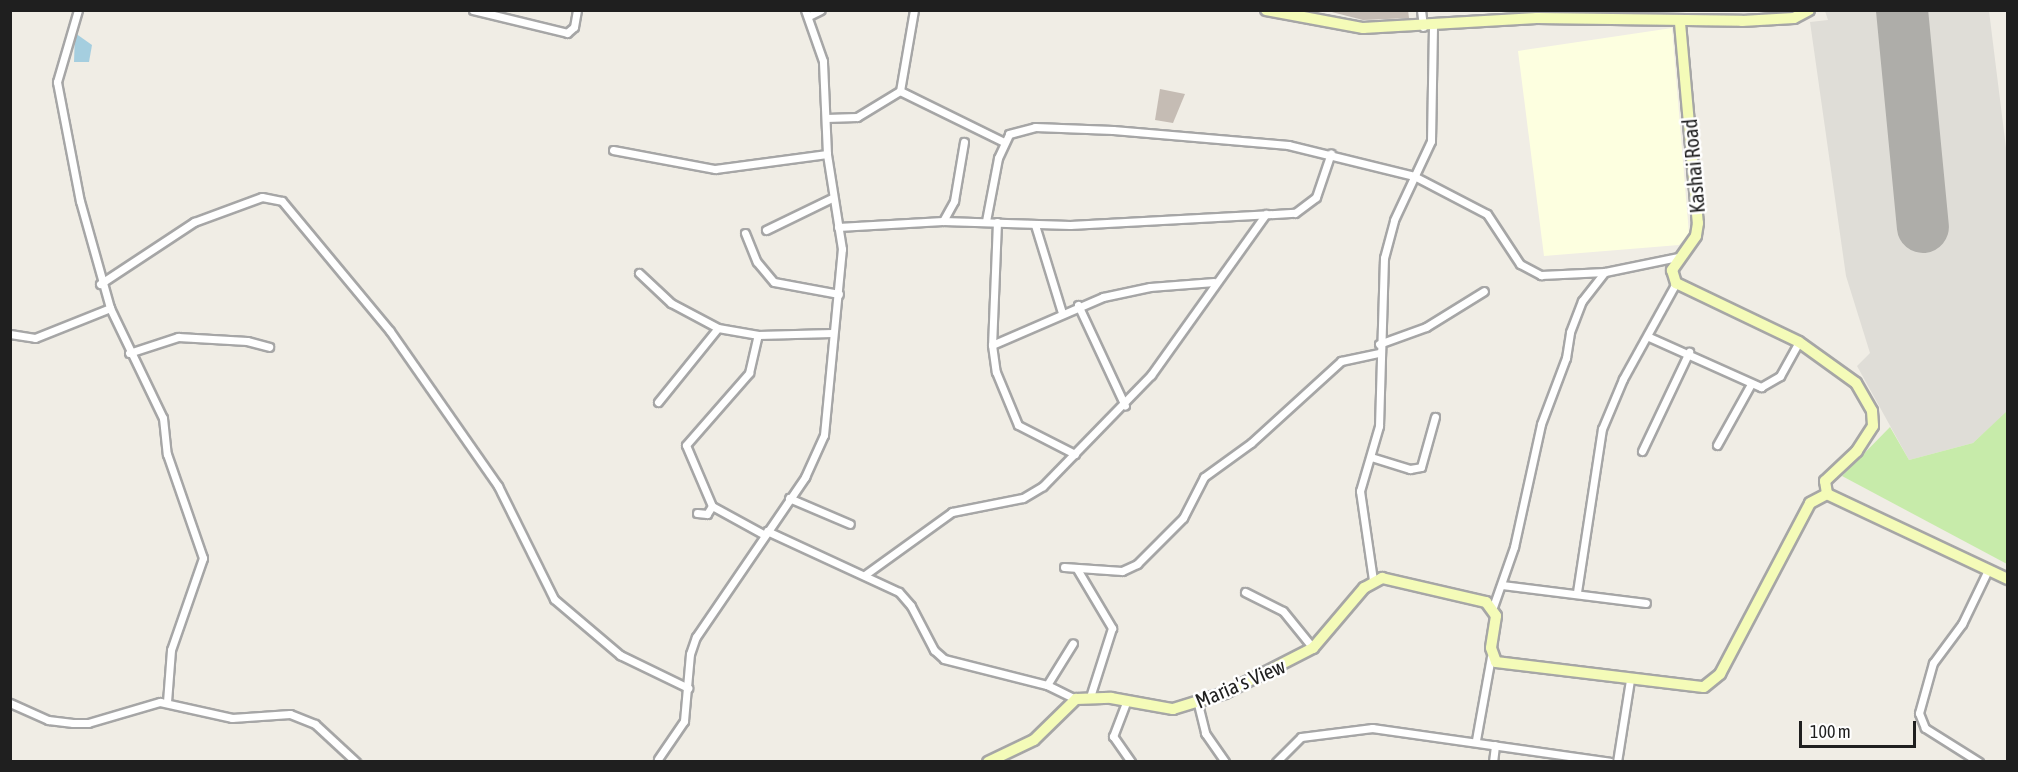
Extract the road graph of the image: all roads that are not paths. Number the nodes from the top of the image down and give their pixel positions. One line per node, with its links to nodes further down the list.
1 (78, 10): 35 (street)
2 (473, 10): 3 (street)
3 (577, 10)
4 (821, 10): 9 (street)
5 (914, 10): 13 (street)
6 (1266, 10): 12 (street)
7 (1421, 10): 12 (street)
8 (1809, 10): 11 (street)
9 (807, 14): 14 (street)
10 (1620, 15): 11 (street); 12 (street)
11 (1680, 23): 30 (street, Kashai Road)
12 (1428, 27): 20 (street)
13 (900, 91): 14 (street); 16 (street)
14 (826, 118): 19 (street)
15 (964, 142): 23 (street)
16 (1004, 142): 18 (street); 24 (street)
17 (613, 150): 19 (street)
18 (1331, 153): 20 (street); 22 (street)
19 (827, 154): 21 (street)
20 (1414, 176): 31 (street); 47 (street)
21 (832, 198): 27 (street); 28 (street)
22 (1266, 214): 26 (street); 33 (street)
23 (944, 221): 24 (street); 27 (street)
24 (986, 221): 25 (street)
25 (997, 222): 26 (street); 48 (street)
26 (1035, 225): 40 (street)
27 (838, 227): 37 (street)
28 (766, 231)
29 (745, 233): 37 (street)
30 (1678, 257): 31 (street); 34 (street)
31 (1605, 272): 73 (street)
32 (639, 273): 41 (street)
33 (1214, 282): 38 (street); 55 (street)
34 (1676, 283): 45 (street); 46 (street)
35 (100, 284): 39 (street); 83 (street)
36 (1484, 291): 47 (street)
37 (839, 294): 42 (street)
38 (1078, 305): 40 (street); 55 (street)
39 (110, 308): 43 (street); 51 (street)
40 (1062, 313): 48 (street)
41 (718, 328): 44 (street); 54 (street)
42 (832, 333): 44 (street); 62 (street)
43 (10, 334)
44 (758, 335): 63 (street)
45 (1649, 337): 50 (street); 75 (street)
46 (1799, 342): 53 (street); 61 (street)
47 (1379, 344): 52 (street)
48 (992, 345): 59 (street)
49 (269, 347): 51 (street)
50 (1689, 352): 53 (street); 58 (street)
51 (129, 353): 87 (street)
52 (1379, 353): 60 (street); 68 (street)
53 (1751, 384): 57 (street)
54 (658, 402)
55 (1125, 406): 59 (street)
56 (1435, 417): 60 (street)
57 (1717, 445)
58 (1642, 451)
59 (1075, 454): 70 (street)
60 (1371, 457): 72 (street)
61 (1827, 494): 69 (street); 81 (street)
62 (789, 498): 65 (street); 66 (street)
63 (712, 506): 64 (street); 66 (street)
64 (697, 513)
65 (850, 524)
66 (766, 533): 70 (street); 83 (street)
67 (1064, 567): 68 (street)
68 (1077, 569): 84 (street)
69 (1988, 570): 71 (street); 101 (street)
70 (866, 574): 82 (street)
71 (2007, 579)
72 (1373, 580): 77 (street); 79 (street, Maria's View)
73 (1502, 585): 75 (street); 77 (street)
74 (1245, 592): 79 (street)
75 (1577, 592): 76 (street)
76 (1646, 603)
77 (1493, 607): 80 (street)
78 (1073, 643): 82 (street)
79 (1313, 648): 89 (street, Maria's View)
80 (1491, 657): 81 (street); 90 (street)
81 (1630, 680): 100 (street)
82 (1047, 685): 85 (street)
83 (688, 688): 92 (street)
84 (1090, 697): 85 (street, Maria's View); 86 (street, Maria's View)
85 (1076, 699): 94 (street)
86 (1127, 700): 89 (street, Maria's View); 95 (street)
87 (167, 702): 88 (street); 93 (street)
88 (10, 704)
89 (1198, 704): 96 (street)
90 (1476, 740): 91 (street); 97 (street)
91 (1495, 745): 98 (street); 99 (street)
92 (658, 759)
93 (356, 762)
94 (988, 762)
95 (1131, 762)
96 (1225, 762)
97 (1276, 762)
98 (1493, 762)
99 (1610, 762)
100 (1617, 762)
101 (1979, 762)

